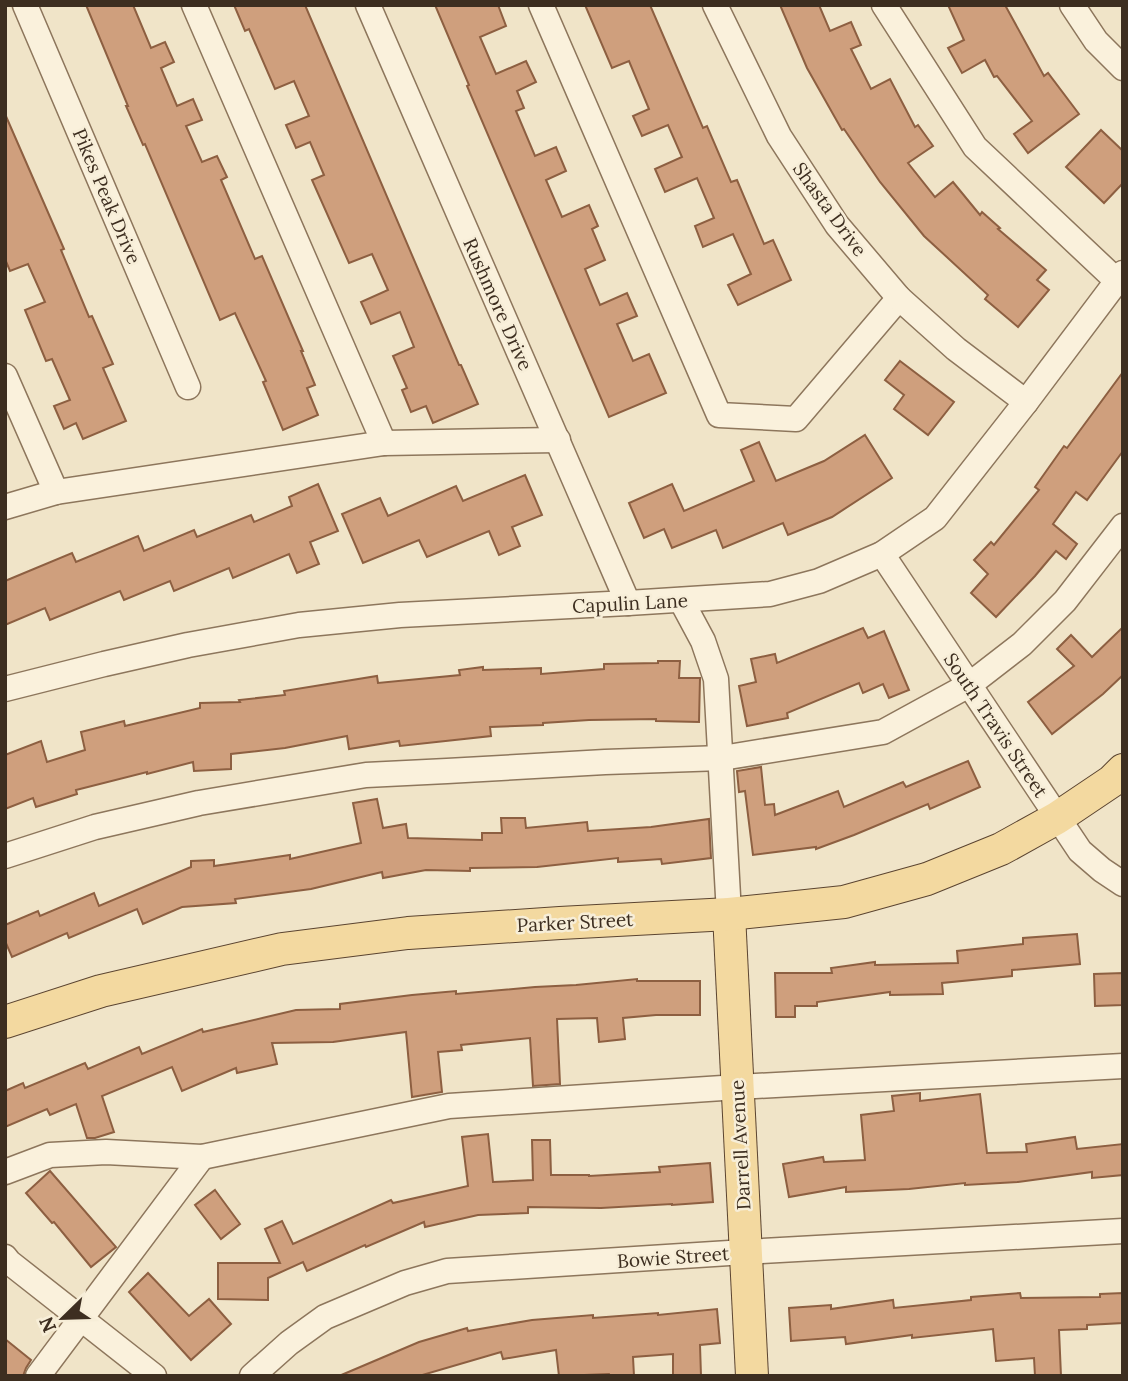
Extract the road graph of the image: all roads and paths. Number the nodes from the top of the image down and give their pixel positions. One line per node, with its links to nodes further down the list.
1 (26, 5): 12 (street, Pikes Peak Drive)
2 (194, 5): 15 (street)
3 (368, 5): 14 (street, Rushmore Drive)
4 (541, 5): 10 (street)
5 (715, 5): 10 (street, Shasta Drive)
6 (884, 5): 9 (street)
7 (1072, 5): 8 (street)
8 (1123, 68)
9 (1120, 277): 13 (street, Capulin Lane)
10 (899, 298): 13 (street, Shasta Drive)
11 (5, 376): 16 (street)
12 (188, 387)
13 (1026, 402): 19 (street, Capulin Lane)
14 (558, 440): 15 (street); 21 (street, Rushmore Drive)
15 (384, 443): 16 (street)
16 (56, 492): 17 (street)
17 (5, 507)
18 (1123, 526): 22 (street)
19 (882, 554): 20 (street, Capulin Lane); 22 (street, South Travis Street)
20 (681, 600): 21 (street, Capulin Lane); 24 (street)
21 (628, 603): 23 (street, Capulin Lane)
22 (969, 685): 24 (street); 26 (street, South Travis Street)
23 (5, 689)
24 (722, 758): 27 (street); 29 (street)
25 (1123, 770): 26 (main road, Parker Street)
26 (1057, 818): 28 (street, South Travis Street); 29 (main road, Parker Street)
27 (5, 856)
28 (1123, 884)
29 (729, 914): 30 (main road, Parker Street); 32 (main road, Darrell Avenue)
30 (5, 1022)
31 (1123, 1066): 32 (street)
32 (738, 1087): 33 (street); 36 (main road, Darrell Avenue)
33 (202, 1157): 34 (street); 38 (street)
34 (5, 1172)
35 (1123, 1231): 36 (street, Bowie Street)
36 (745, 1252): 41 (street, Bowie Street); 42 (main road, Darrell Avenue)
37 (5, 1257): 38 (street)
38 (82, 1319): 39 (street); 40 (street)
39 (38, 1376)
40 (154, 1376)
41 (252, 1376)
42 (752, 1376)

